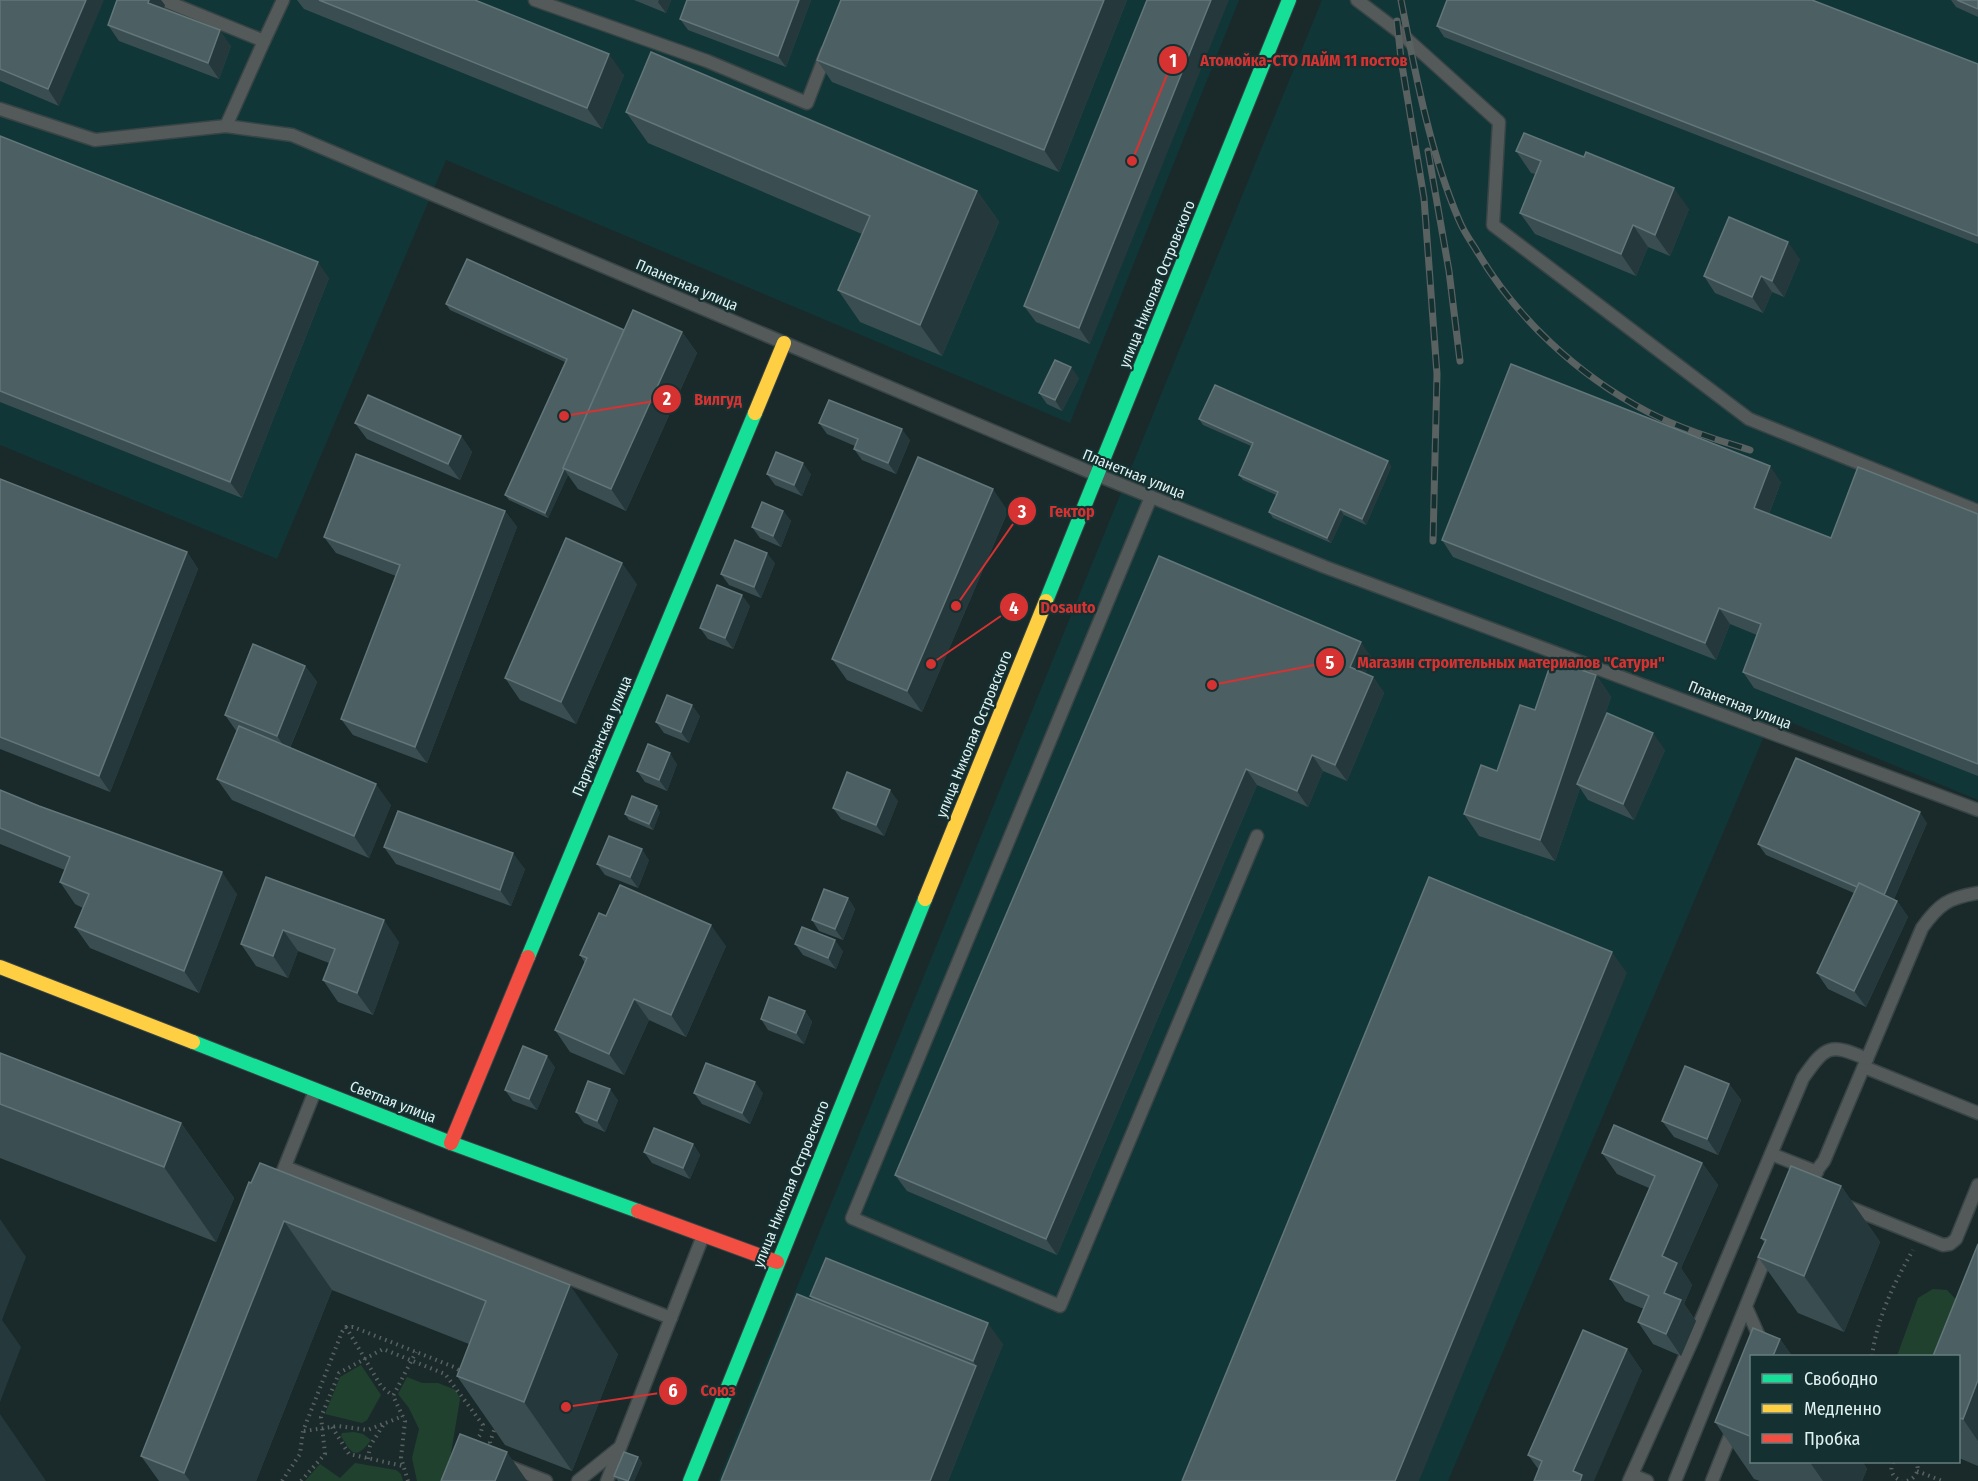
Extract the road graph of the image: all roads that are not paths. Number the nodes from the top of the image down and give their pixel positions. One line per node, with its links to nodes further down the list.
1 (163, 0): 6 (lane)
2 (283, 0): 6 (lane)
3 (535, 0): 7 (lane)
4 (1289, 0): 11 (street, улица Николая Островского)
5 (1357, 0): 13 (lane)
6 (264, 41): 9 (lane)
7 (831, 41)
8 (0, 109): 9 (lane, Планетная улица)
9 (226, 126): 10 (lane, Планетная улица)
10 (784, 343): 11 (lane, Планетная улица); 21 (street, Партизанская улица)
11 (1097, 475): 12 (lane, Планетная улица); 31 (street, улица Николая Островского)
12 (1151, 497): 14 (lane, Планетная улица); 15 (lane)
13 (1978, 511)
14 (1978, 810)
15 (1257, 836)
16 (1978, 893): 18 (lane)
17 (0, 967): 19 (street, Светлая улица)
18 (1865, 1063): 20 (lane); 22 (lane); 24 (lane)
19 (315, 1090): 21 (street, Светлая улица); 23 (lane)
20 (1978, 1113)
21 (451, 1143): 30 (street, Светлая улица)
22 (1771, 1154): 24 (lane); 38 (lane)
23 (285, 1167): 27 (lane); 33 (lane)
24 (1817, 1172): 26 (lane)
25 (1978, 1185): 28 (lane)
26 (1804, 1192)
27 (273, 1196)
28 (1835, 1201)
29 (1775, 1234): 32 (lane)
30 (703, 1235): 31 (street, Светлая улица); 33 (lane)
31 (777, 1262): 42 (street, улица Николая Островского)
32 (1746, 1307): 34 (lane); 44 (lane)
33 (671, 1318): 36 (lane)
34 (1762, 1355)
35 (1738, 1416): 45 (lane)
36 (620, 1447): 40 (lane); 41 (lane)
37 (501, 1463): 39 (lane)
38 (1630, 1478): 43 (lane)
39 (546, 1481)
40 (578, 1481)
41 (607, 1481)
42 (690, 1481)
43 (1647, 1481)
44 (1675, 1481)
45 (1712, 1481)

